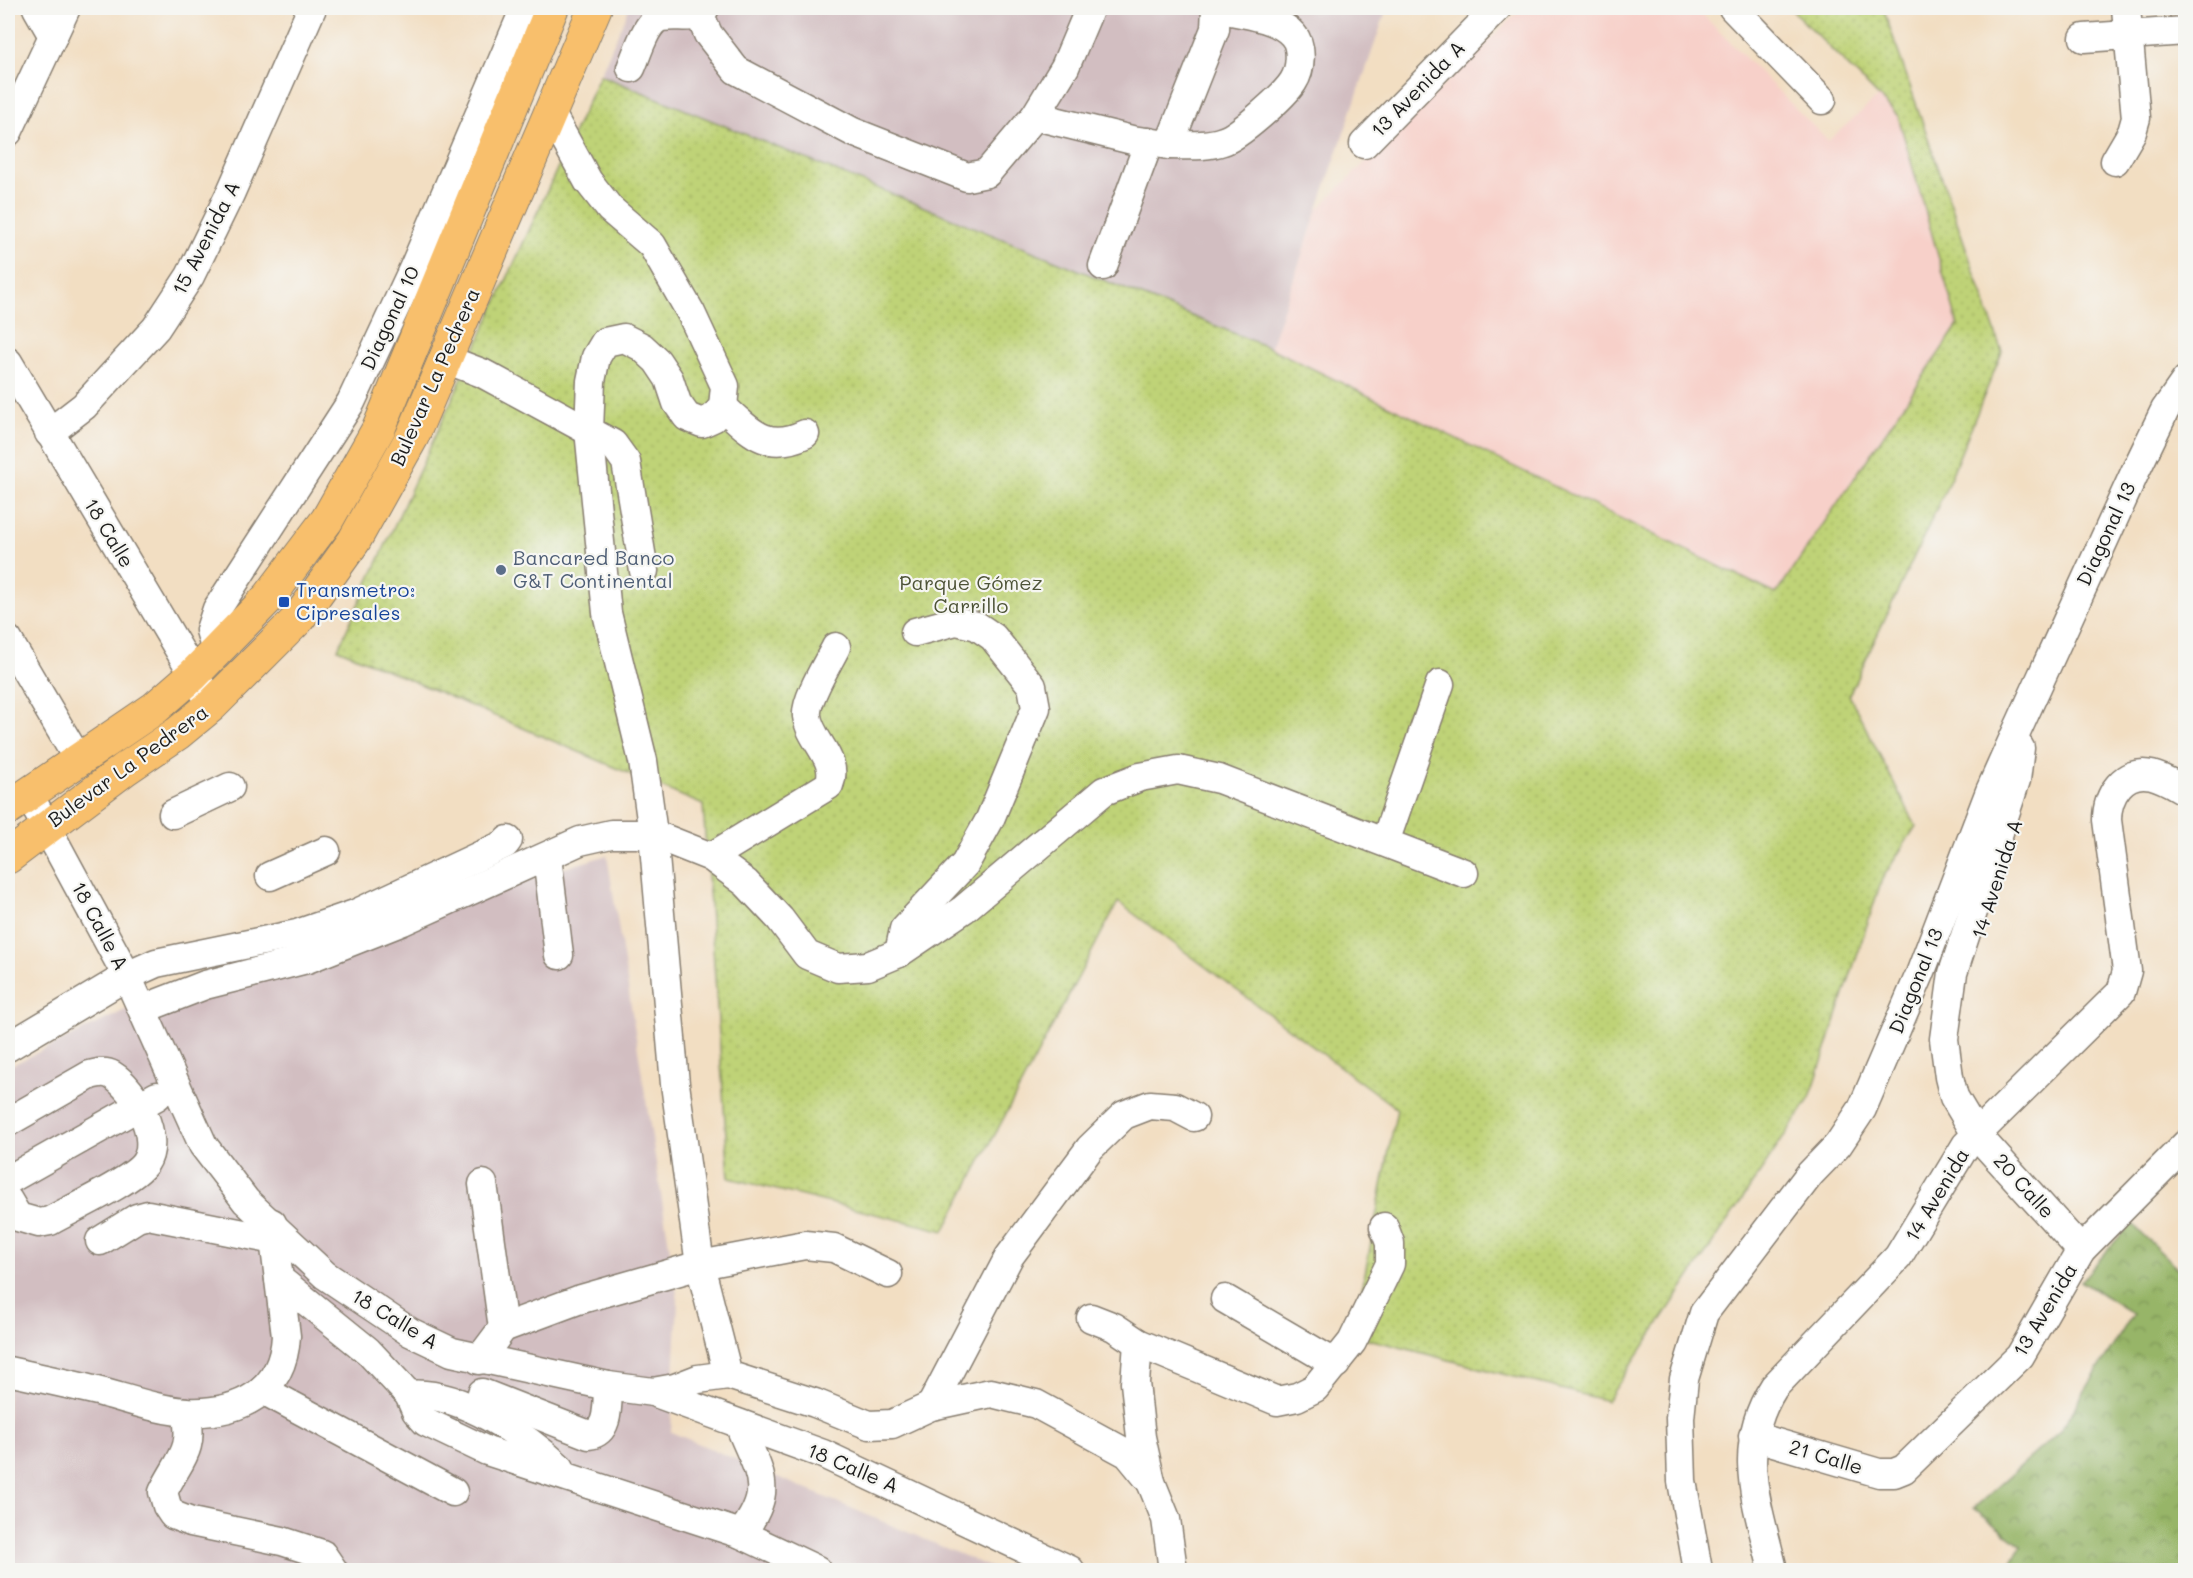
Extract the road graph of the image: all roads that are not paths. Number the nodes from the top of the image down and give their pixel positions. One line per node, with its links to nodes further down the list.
1 (37, 8): 14 (street)
2 (66, 8): 14 (street)
3 (312, 8): 31 (street, 15 Avenida A)
4 (525, 8): 34 (street, Diagonal 10)
5 (552, 8): 39 (main road, Bulevar La Pedrera)
6 (595, 8): 19 (main road, Bulevar La Pedrera)
7 (1090, 8): 20 (street)
8 (1216, 8): 22 (street); 22 (street)
9 (1497, 8): 23 (street, 13 Avenida A)
10 (1733, 8): 18 (street)
11 (2126, 8): 15 (street)
12 (702, 11): 17 (street); 20 (street)
13 (2186, 31): 15 (street)
14 (53, 36): 21 (street)
15 (2128, 36): 16 (street); 24 (street)
16 (2084, 38)
17 (630, 68)
18 (1822, 100)
19 (550, 112): 26 (main road, Bulevar La Pedrera); 29 (street)
20 (1035, 116): 22 (street)
21 (8, 132)
22 (1159, 144): 25 (street)
23 (1364, 144)
24 (2115, 161)
25 (1103, 266)
26 (445, 359): 30 (street); 42 (main road, Bulevar La Pedrera)
27 (8, 362): 31 (street, 18 Calle)
28 (2186, 380): 43 (street, Diagonal 13)
29 (723, 407): 30 (street); 32 (street)
30 (589, 430): 33 (street); 50 (street)
31 (50, 433): 35 (street, 18 Calle)
32 (805, 434)
33 (644, 572)
34 (217, 609): 35 (street); 39 (street)
35 (155, 610): 40 (street, 18 Calle)
36 (915, 632): 59 (street)
37 (8, 640): 44 (street)
38 (836, 647): 56 (street)
39 (216, 652): 40 (main road, Bulevar La Pedrera)
40 (193, 675): 42 (street, 18 Calle); 44 (main road, Bulevar La Pedrera)
41 (1440, 684): 52 (street)
42 (212, 705): 49 (main road, Bulevar La Pedrera)
43 (2029, 706): 65 (street, 14 Avenida A); 107 (street, Diagonal 13)
44 (75, 754): 47 (main road, Bulevar La Pedrera)
45 (230, 787): 48 (street)
46 (2186, 791): 69 (street, 14 Avenida)
47 (15, 797): 49 (street, 18 Calle A)
48 (173, 814)
49 (47, 826): 54 (main road, Bulevar La Pedrera); 61 (street, 18 Calle A)
50 (653, 834): 55 (street); 56 (street); 78 (street)
51 (508, 840): 61 (street)
52 (1385, 842): 57 (street); 59 (street)
53 (326, 851): 58 (street)
54 (8, 857)
55 (548, 857): 60 (street); 62 (street)
56 (711, 857): 59 (street)
57 (1464, 873)
58 (270, 876)
59 (900, 953)
60 (559, 955)
61 (127, 976): 62 (street, 18 Calle A); 63 (street)
62 (143, 1009): 64 (street, 18 Calle A)
63 (8, 1047)
64 (177, 1085): 66 (street); 75 (street, 18 Calle A)
65 (1952, 1090): 69 (street, 20 Calle)
66 (141, 1105): 68 (street); 71 (street); 73 (street)
67 (1194, 1117): 93 (street)
68 (8, 1122)
69 (1976, 1134): 77 (street, 20 Calle); 97 (street, 14 Avenida)
70 (2186, 1144): 77 (street, 13 Avenida)
71 (8, 1180)
72 (483, 1184): 83 (street)
73 (8, 1200)
74 (1384, 1227): 86 (street)
75 (273, 1232): 76 (street); 80 (street); 85 (street, 18 Calle A)
76 (100, 1241)
77 (2081, 1250): 99 (street, 13 Avenida)
78 (700, 1264): 79 (street); 83 (street); 88 (street)
79 (888, 1274)
80 (279, 1279): 90 (street); 102 (street)
81 (1225, 1299): 86 (street)
82 (1091, 1318): 84 (street)
83 (503, 1328): 85 (street)
84 (1138, 1343): 86 (street); 100 (street)
85 (479, 1360): 89 (street, 18 Calle A)
86 (1336, 1364)
87 (8, 1371): 94 (street)
88 (728, 1375): 91 (street); 96 (street)
89 (608, 1386): 91 (street, 18 Calle A); 92 (street)
90 (263, 1390): 94 (street); 101 (street)
91 (653, 1392): 95 (street, 18 Calle A)
92 (482, 1393)
93 (931, 1406): 96 (street); 100 (street)
94 (186, 1412): 103 (street)
95 (739, 1424): 98 (street, 18 Calle A); 102 (street)
96 (869, 1425): 98 (street)
97 (1753, 1436): 99 (street, 21 Calle); 108 (street, 14 Avenida)
98 (854, 1467): 105 (street, 18 Calle A)
99 (1899, 1471)
100 (1151, 1482): 106 (street)
101 (453, 1492)
102 (741, 1534): 104 (street)
103 (333, 1570)
104 (817, 1570)
105 (1070, 1570)
106 (1173, 1570)
107 (1698, 1570)
108 (1773, 1570)

